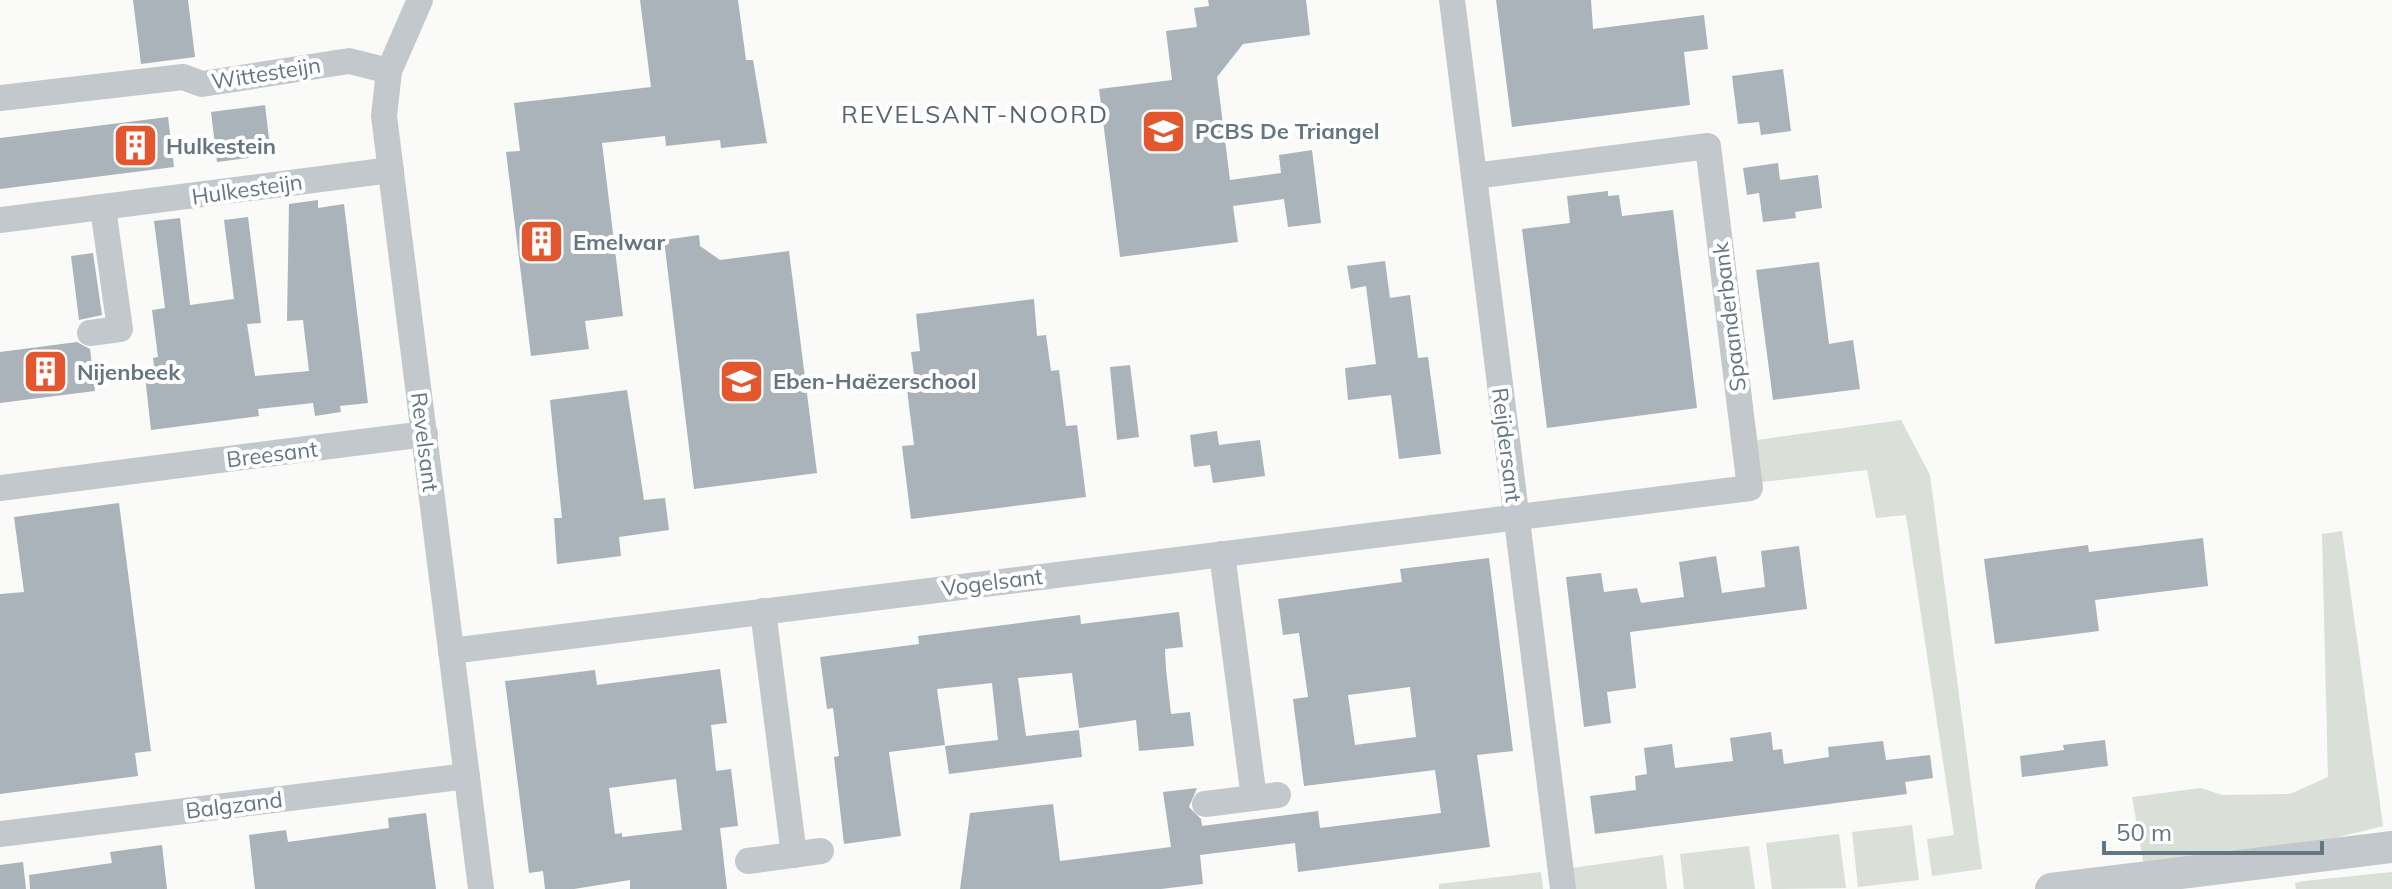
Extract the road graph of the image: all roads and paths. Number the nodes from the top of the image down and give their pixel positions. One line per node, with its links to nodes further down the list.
1 (420, 0): 3 (street, Revelsant)
2 (1452, 0): 6 (street, Reijdersant)
3 (389, 71): 4 (street, Wittesteijn); 5 (street, Revelsant)
4 (0, 98)
5 (391, 170): 7 (street, Hulkesteijn); 10 (street, Revelsant)
6 (1474, 176): 12 (street, Reijdersant); 12 (street, Spaanderbank)
7 (103, 208): 8 (street, Hulkesteijn); 9 (street)
8 (0, 220)
9 (90, 333)
10 (425, 434): 11 (street, Breesant); 15 (street, Revelsant)
11 (0, 488)
12 (1517, 517): 13 (street, Vogelsant); 24 (street, Reijdersant)
13 (1222, 554): 14 (street, Vogelsant); 17 (street)
14 (763, 611): 15 (street, Vogelsant); 21 (street)
15 (451, 651): 16 (street, Revelsant)
16 (467, 776): 18 (street, Balgzand); 23 (street, Revelsant)
17 (1205, 804)
18 (0, 834)
19 (2392, 847): 25 (street)
20 (821, 851): 21 (street)
21 (794, 855): 22 (street)
22 (748, 861)
23 (481, 889)
24 (1563, 889)
25 (2051, 889)

